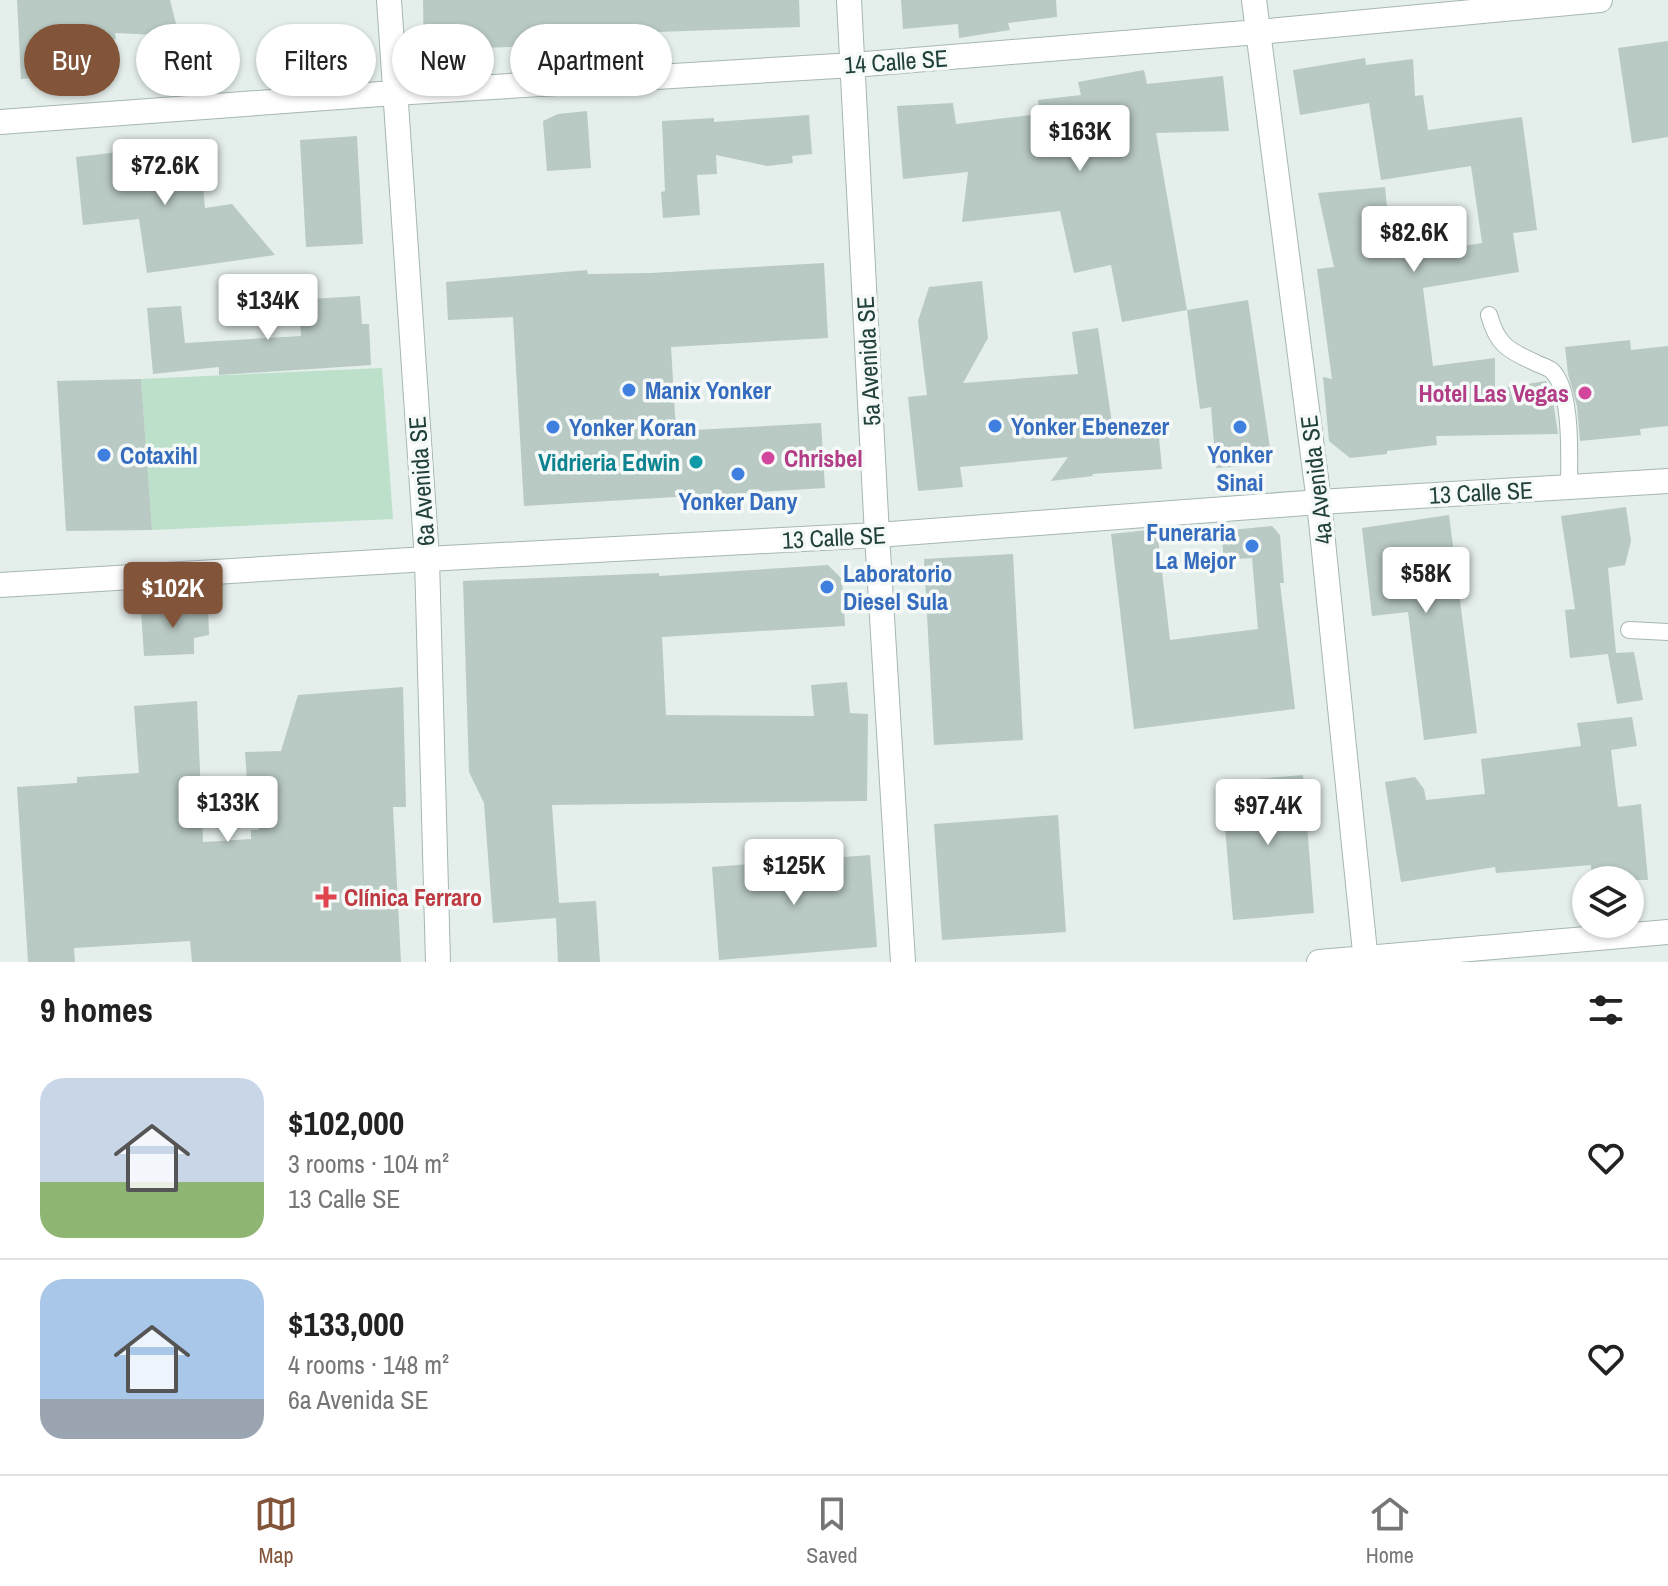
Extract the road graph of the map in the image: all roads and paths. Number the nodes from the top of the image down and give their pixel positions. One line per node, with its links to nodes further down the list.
1 (389, 0): 6 (street, 6a Avenida SE)
2 (849, 0): 7 (street, 5a Avenida SE)
3 (1254, 0): 5 (street, 4a Avenida SE)
4 (1600, 0): 5 (street, 14 Calle SE)
5 (1258, 32): 7 (street, 14 Calle SE); 15 (street, 4a Avenida SE)
6 (392, 56)
7 (853, 65): 8 (street, 14 Calle SE); 16 (street, 5a Avenida SE)
8 (494, 87)
9 (392, 93): 11 (street, 14 Calle SE)
10 (394, 96): 17 (street, 6a Avenida SE)
11 (0, 122)
12 (1489, 315): 14 (lane)
13 (1668, 481): 14 (street, 13 Calle SE)
14 (1569, 487): 15 (street, 13 Calle SE)
15 (1319, 502): 16 (street, 13 Calle SE); 22 (street, 4a Avenida SE)
16 (877, 535): 17 (street, 13 Calle SE); 24 (street, 5a Avenida SE)
17 (427, 559): 18 (street, 13 Calle SE); 23 (street, 6a Avenida SE)
18 (0, 585)
19 (1629, 630): 20 (lane)
20 (1668, 632)
21 (1668, 932): 22 (street)
22 (1366, 960): 25 (street)
23 (438, 962)
24 (903, 962)
25 (1319, 962)

